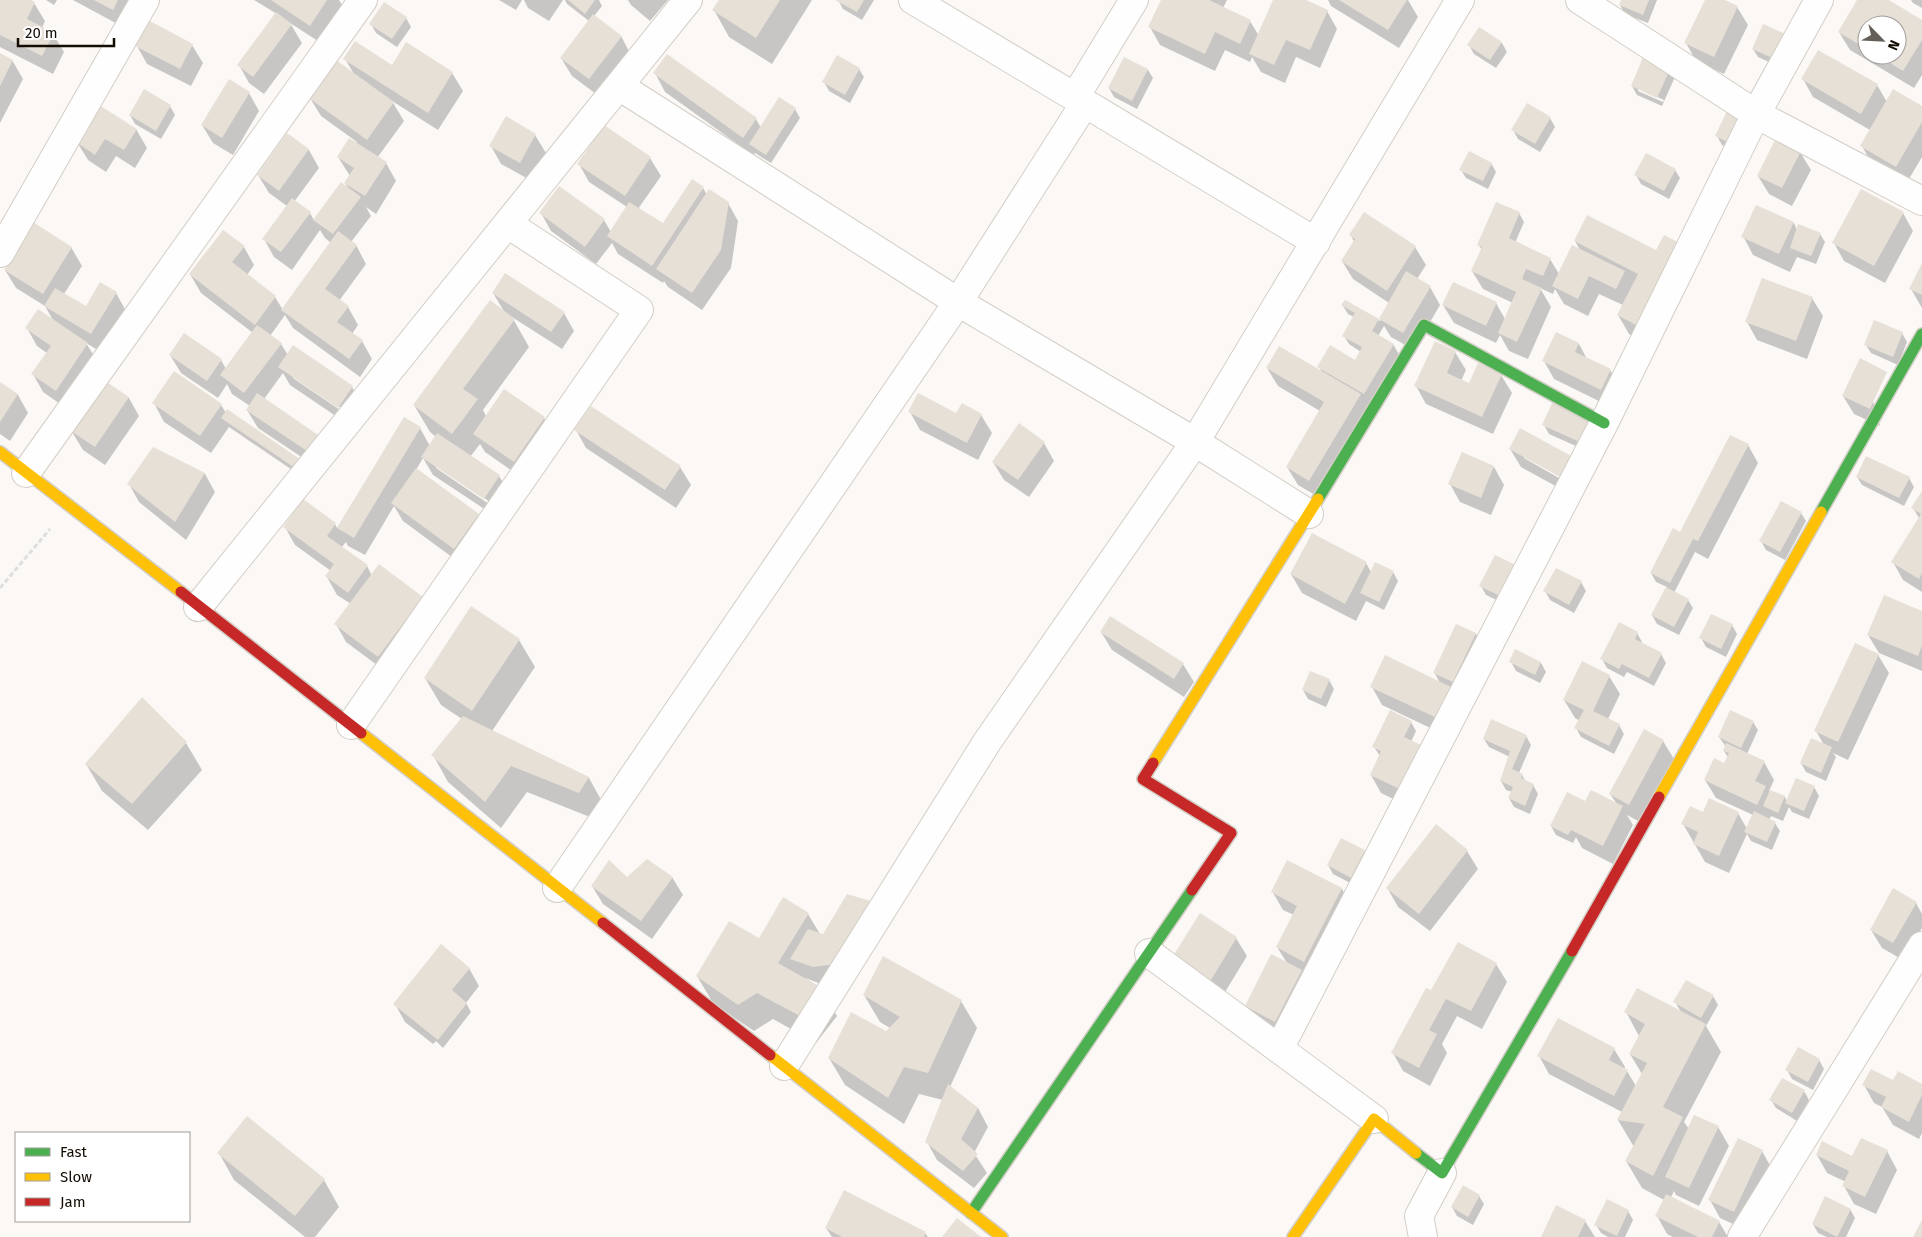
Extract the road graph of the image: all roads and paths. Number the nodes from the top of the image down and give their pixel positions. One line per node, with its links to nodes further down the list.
1 (145, 0): 15 (street)
2 (363, 0): 21 (street)
3 (688, 0): 9 (street)
4 (913, 0): 10 (street)
5 (1134, 0): 10 (street)
6 (1460, 0): 14 (street)
7 (1580, 0): 11 (street)
8 (1820, 0): 11 (street)
9 (619, 86): 13 (street); 16 (street)
10 (1080, 100): 14 (street); 16 (street)
11 (1756, 114): 12 (street); 18 (street)
12 (1922, 201)
13 (508, 224): 25 (street); 26 (street)
14 (1316, 242): 19 (street)
15 (0, 253)
16 (958, 302): 19 (street); 27 (street)
17 (1922, 334): 33 (street)
18 (1604, 423): 23 (street); 30 (street)
19 (1195, 442): 23 (street); 31 (street)
20 (0, 452): 21 (street)
21 (26, 473): 22 (street)
22 (69, 506): 24 (path); 25 (street)
23 (1309, 514): 29 (street)
24 (0, 588)
25 (198, 607): 26 (street)
26 (351, 725): 27 (street)
27 (557, 888): 31 (street)
28 (1922, 946): 38 (street)
29 (1149, 953): 30 (street); 34 (street)
30 (1279, 1049): 32 (street)
31 (784, 1066): 34 (street)
32 (1374, 1119): 33 (street); 36 (street)
33 (1442, 1173): 37 (street)
34 (971, 1212): 35 (street)
35 (1002, 1237)
36 (1293, 1237)
37 (1423, 1237)
38 (1742, 1237)

